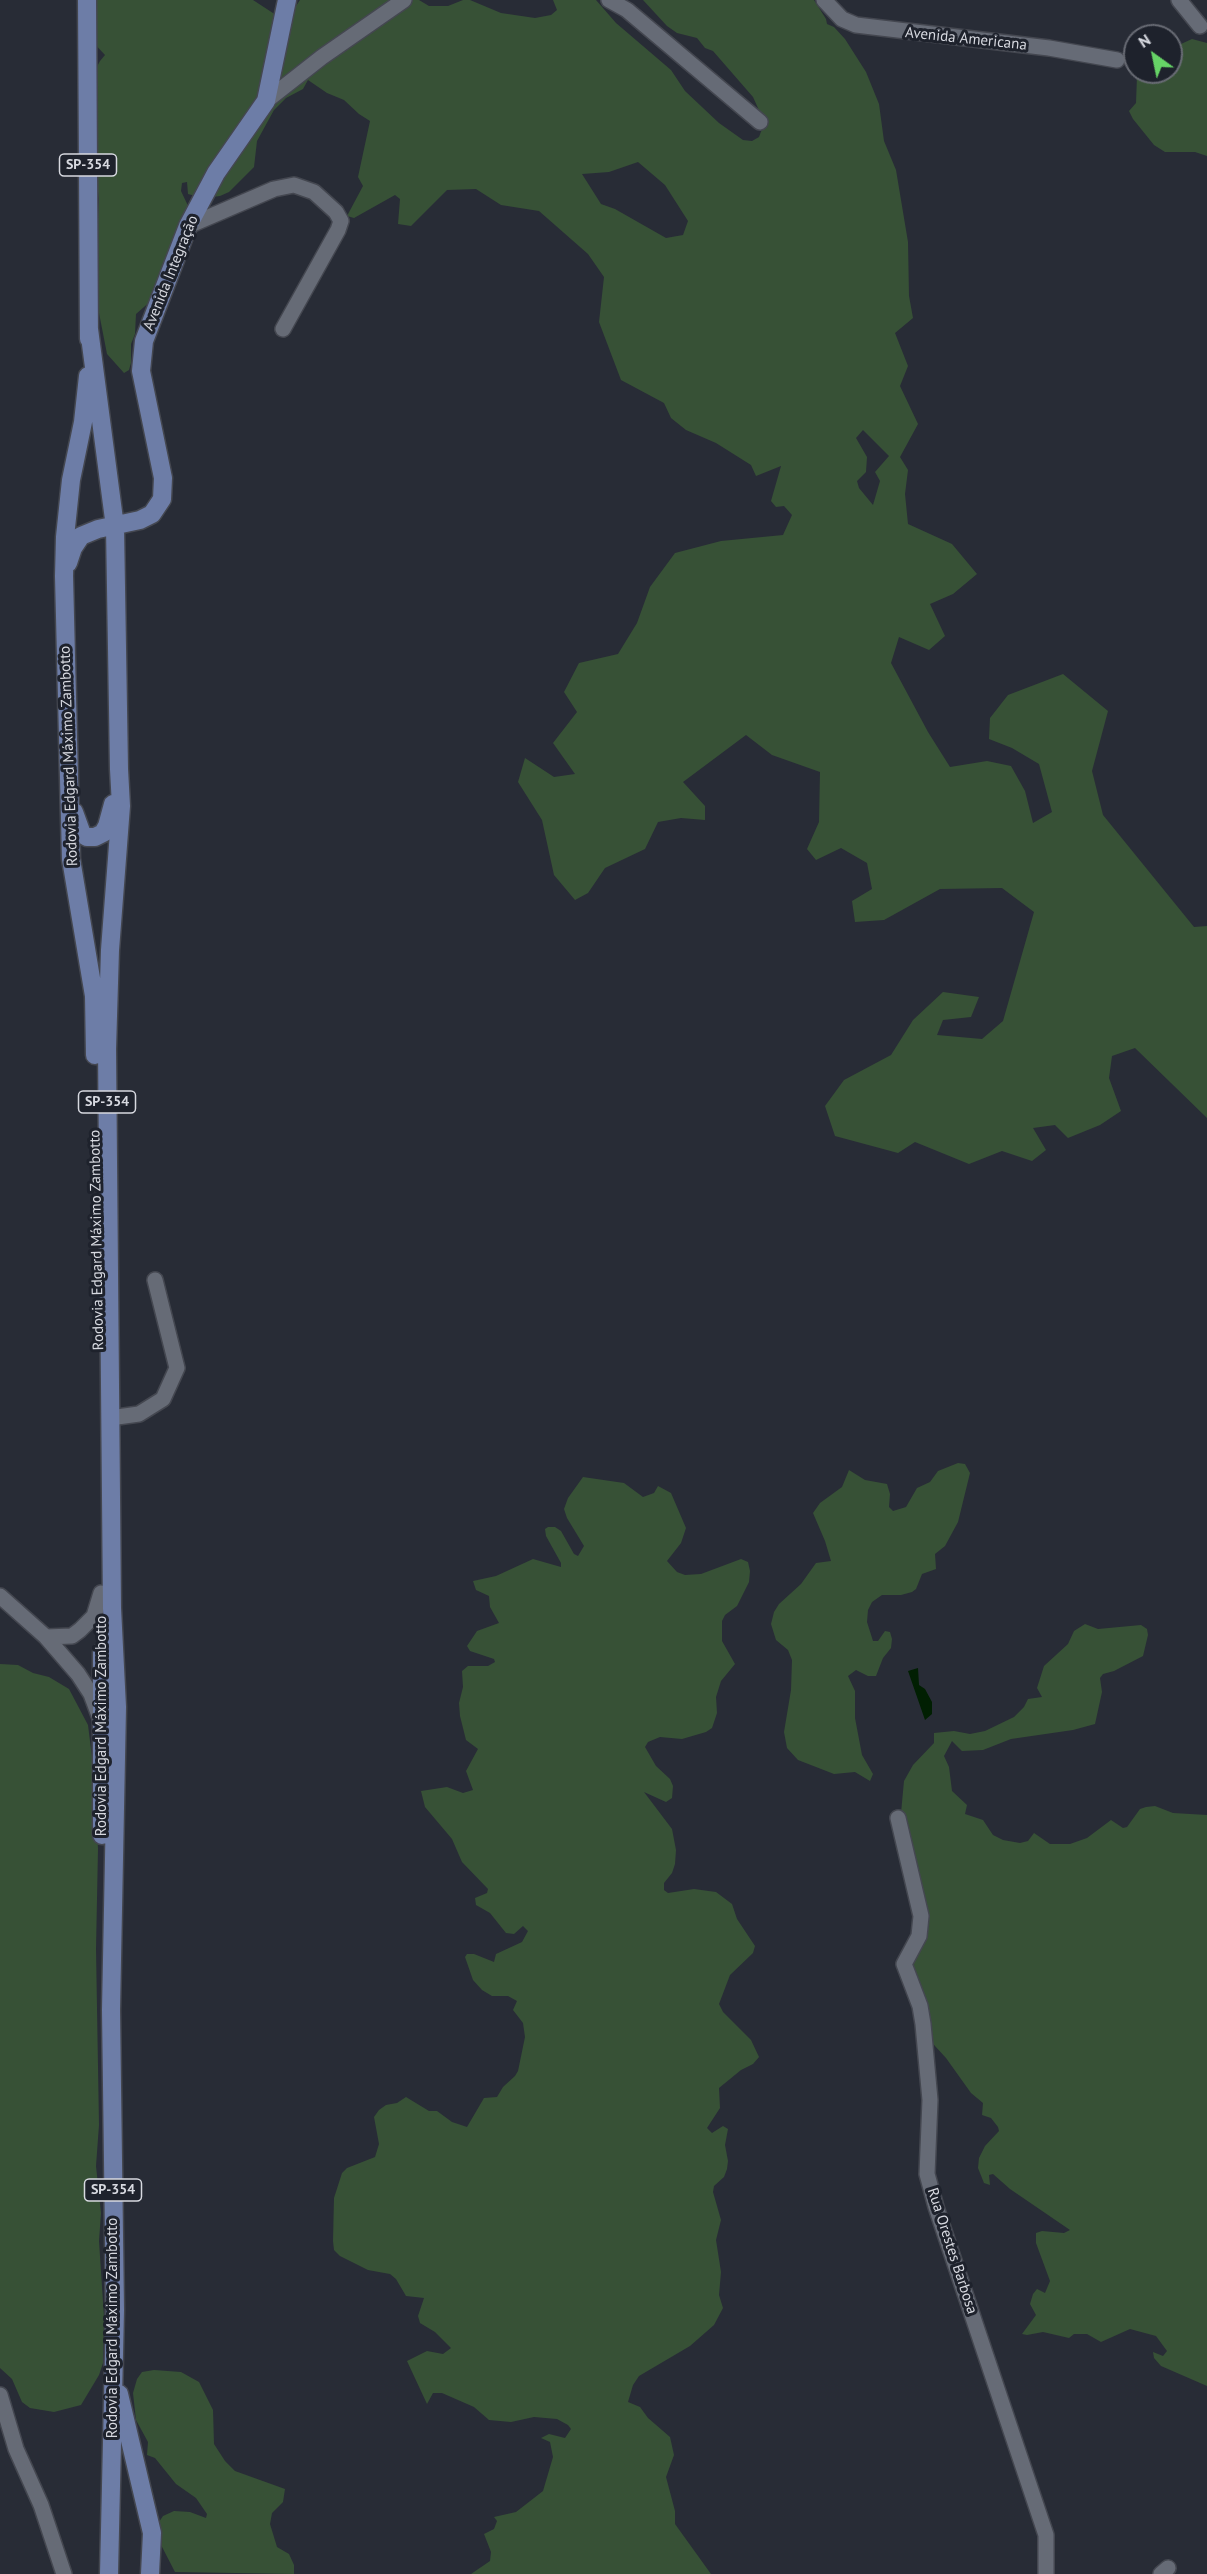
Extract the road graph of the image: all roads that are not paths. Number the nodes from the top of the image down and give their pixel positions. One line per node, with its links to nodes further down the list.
1 (87, 0): 12 (main road, Rodovia Edgard Máximo Zambotto / SP-354)
2 (287, 0): 9 (main road, Avenida Integração)
3 (404, 0): 9 (street)
4 (609, 0): 10 (street)
5 (824, 0): 8 (street, Avenida Americana)
6 (1179, 0): 7 (street)
7 (1200, 26)
8 (1117, 60)
9 (266, 100): 11 (main road, Avenida Integração)
10 (760, 122)
11 (188, 226): 13 (street); 15 (main road, Avenida Integração)
12 (89, 329): 14 (main road, Rodovia Edgard Máximo Zambotto / SP-354); 18 (main road, Rodovia Edgard Máximo Zambotto / SP-354)
13 (283, 329)
14 (112, 499): 15 (main road); 16 (main road, Rodovia Edgard Máximo Zambotto / SP-354)
15 (139, 521): 16 (main road); 17 (main road, Avenida Integração)
16 (115, 527): 17 (main road, Rodovia Edgard Máximo Zambotto / SP-354); 18 (main road)
17 (116, 547): 19 (main road, Rodovia Edgard Máximo Zambotto / SP-354)
18 (64, 576): 20 (main road, Rodovia Edgard Máximo Zambotto / SP-354)
19 (119, 769): 20 (main road); 22 (main road, Rodovia Edgard Máximo Zambotto / SP-354)
20 (70, 787): 23 (main road, Rodovia Edgard Máximo Zambotto / SP-354)
21 (155, 1280): 22 (street)
22 (110, 1419): 28 (main road, Rodovia Edgard Máximo Zambotto / SP-354)
23 (101, 1593): 25 (street); 26 (main road, Rodovia Edgard Máximo Zambotto / SP-354)
24 (0, 1596): 25 (street)
25 (46, 1637): 26 (street)
26 (104, 1726): 28 (main road, Rodovia Edgard Máximo Zambotto / SP-354)
27 (898, 1818): 34 (street, Rua Orestes Barbosa)
28 (111, 2010): 29 (main road, Rodovia Edgard Máximo Zambotto / SP-354)
29 (113, 2370): 32 (main road, Rodovia Edgard Máximo Zambotto / SP-354); 33 (main road)
30 (0, 2395): 31 (street)
31 (64, 2574)
32 (109, 2574)
33 (150, 2574)
34 (1046, 2574)

